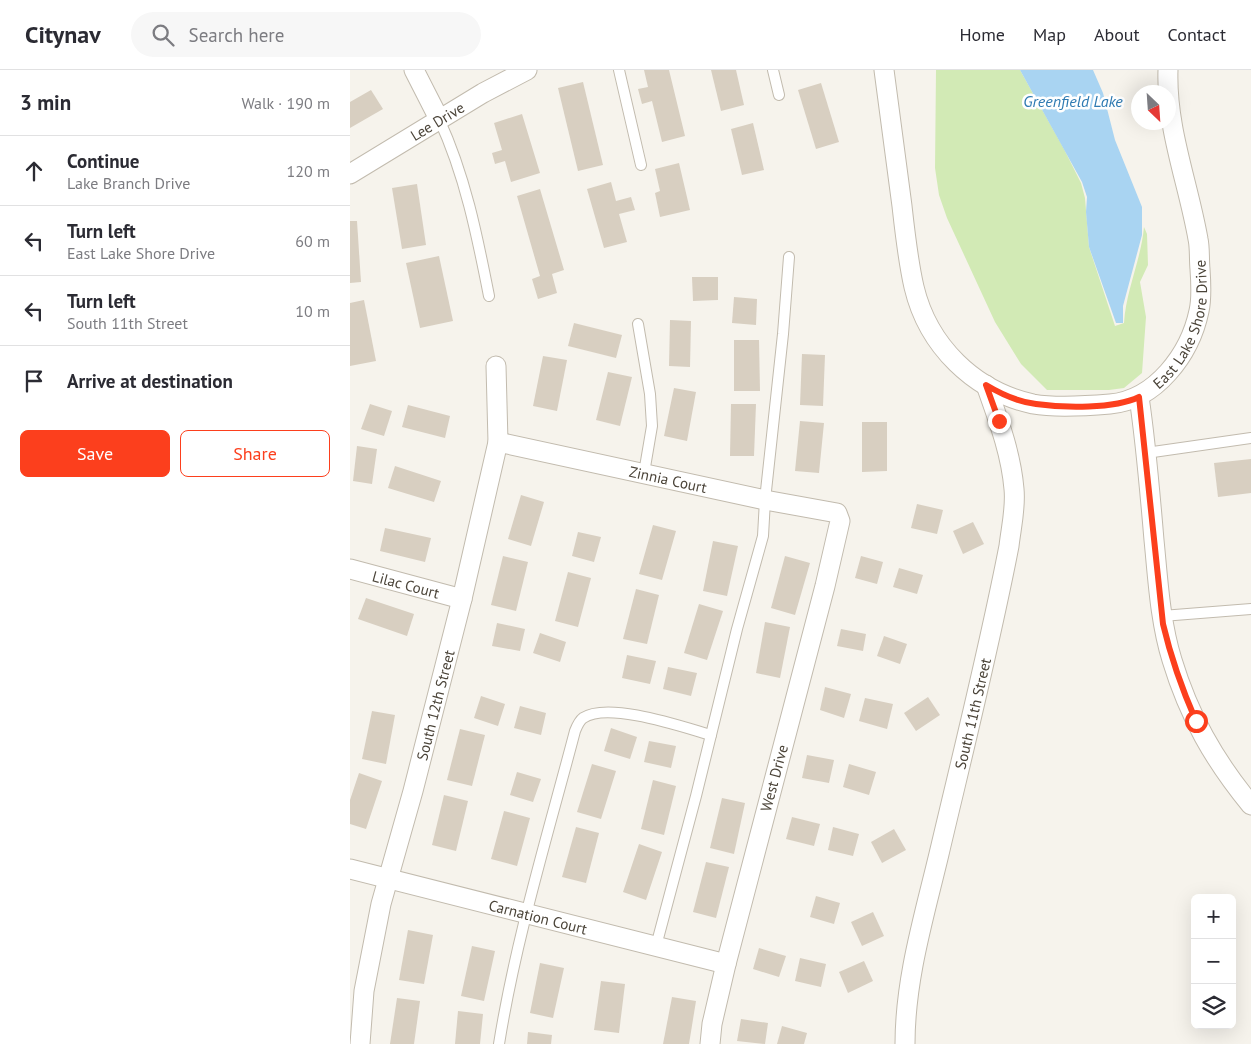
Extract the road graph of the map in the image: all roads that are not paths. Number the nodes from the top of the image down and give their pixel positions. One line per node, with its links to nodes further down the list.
1 (414, 70): 8 (street)
2 (527, 70): 8 (street, Lee Drive)
3 (619, 70): 9 (lane)
4 (773, 70): 7 (lane)
5 (884, 70): 15 (street, East Lake Shore Drive)
6 (1168, 70): 16 (street, East Lake Shore Drive)
7 (779, 95)
8 (439, 119): 10 (street, Lee Drive); 12 (lane)
9 (641, 165)
10 (350, 174)
11 (789, 257): 21 (lane)
12 (489, 296)
13 (638, 324): 20 (lane)
14 (496, 366): 18 (street, South 12th Street)
15 (986, 385): 16 (street, East Lake Shore Drive); 37 (street, South 11th Street)
16 (1139, 397): 19 (street)
17 (1251, 438): 19 (lane)
18 (498, 442): 20 (street, Zinnia Court); 24 (street, South 12th Street)
19 (1146, 453): 26 (street)
20 (644, 473): 21 (street, Zinnia Court)
21 (765, 500): 22 (street, Zinnia Court); 27 (lane)
22 (837, 513): 33 (street, West Drive)
23 (350, 569): 24 (street, Lilac Court)
24 (462, 599): 30 (street, South 12th Street)
25 (1251, 609): 26 (lane)
26 (1162, 616): 28 (street)
27 (711, 735): 31 (lane); 32 (lane)
28 (1251, 805)
29 (350, 869): 30 (street, Carnation Court)
30 (388, 879): 31 (street, Carnation Court); 34 (street, South 12th Street)
31 (527, 914): 32 (street, Carnation Court); 35 (lane)
32 (656, 946): 33 (street, Carnation Court)
33 (726, 964): 36 (street, West Drive)
34 (360, 1044)
35 (499, 1044)
36 (710, 1044)
37 (905, 1044)

